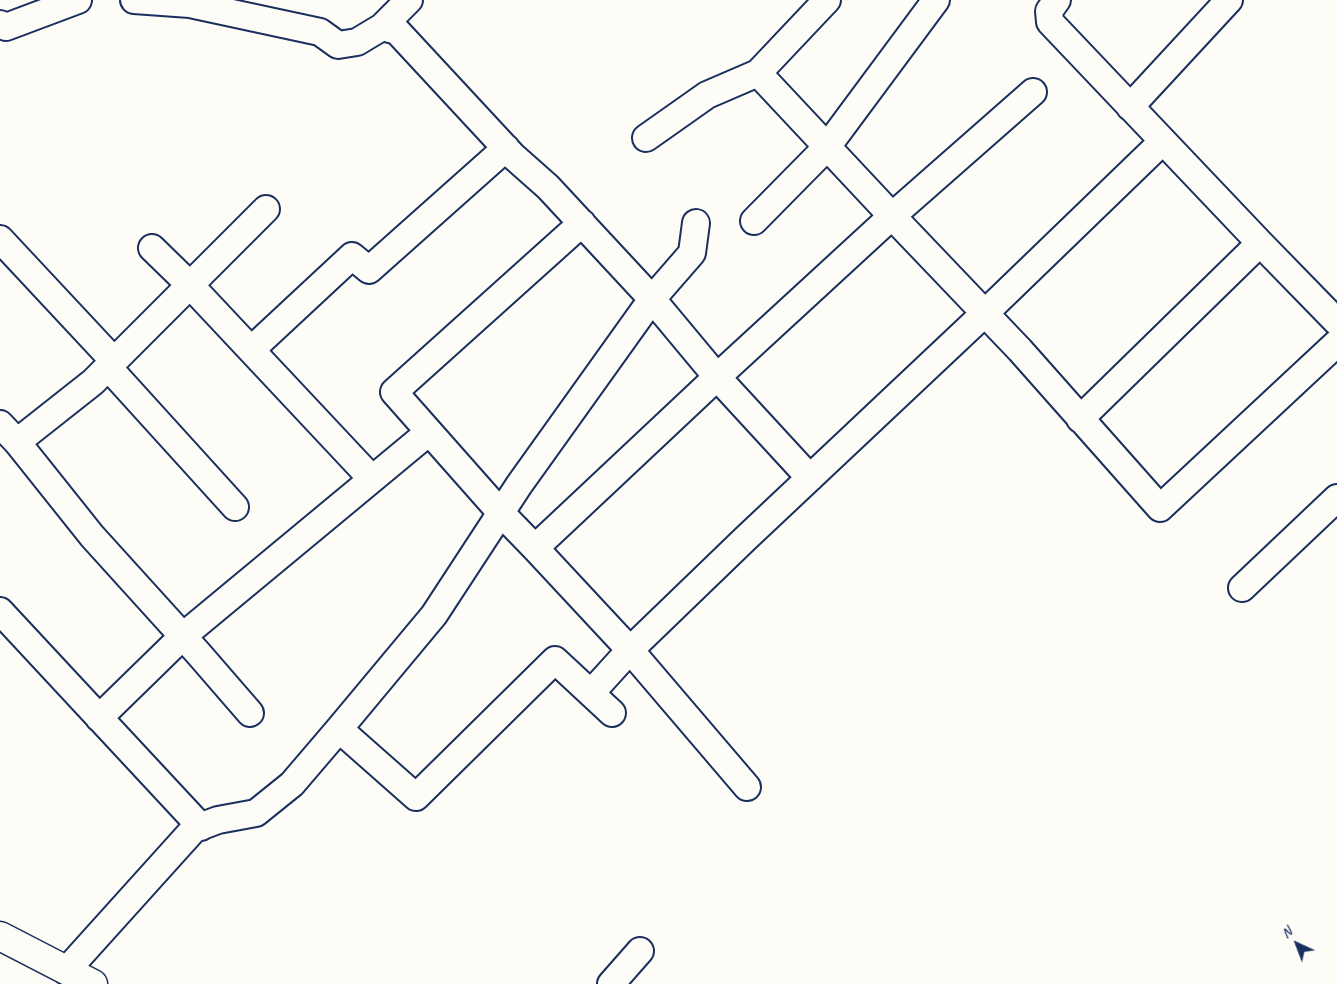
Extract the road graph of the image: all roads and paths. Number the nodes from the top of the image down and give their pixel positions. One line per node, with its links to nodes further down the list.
1 (78, 0): 8 (street)
2 (134, 0): 9 (street)
3 (408, 0): 9 (street)
4 (826, 0): 10 (street)
5 (936, 0): 15 (street)
6 (1057, 0): 12 (street)
7 (1229, 0): 12 (street)
8 (0, 24)
9 (382, 27): 16 (street)
10 (758, 73): 13 (street); 15 (street)
11 (1033, 92): 18 (street)
12 (1130, 106): 14 (street)
13 (646, 138)
14 (1163, 141): 23 (street); 27 (street)
15 (827, 147): 18 (street); 19 (street)
16 (506, 148): 20 (street); 30 (street)
17 (266, 209): 25 (street)
18 (892, 216): 27 (street); 32 (street)
19 (754, 221)
20 (582, 223): 26 (street); 34 (street)
21 (696, 223): 26 (street)
22 (0, 239): 31 (street)
23 (1260, 243): 28 (street); 33 (street)
24 (152, 248): 25 (street)
25 (190, 285): 30 (street); 31 (street)
26 (652, 299): 32 (street); 40 (street)
27 (985, 314): 33 (street); 36 (street)
28 (1337, 322)
29 (1337, 343): 33 (street)
30 (251, 350): 37 (street)
31 (111, 364): 35 (street); 39 (street)
32 (717, 377): 36 (street); 41 (street)
33 (1080, 418)
34 (429, 432): 37 (street); 40 (street)
35 (9, 433): 44 (street)
36 (810, 478): 45 (street)
37 (372, 479): 44 (street)
38 (1337, 498): 42 (street)
39 (235, 507)
40 (501, 513): 41 (street); 50 (street)
41 (536, 548): 45 (street)
42 (1242, 588)
43 (0, 611): 49 (street)
44 (183, 636): 47 (street); 49 (street)
45 (630, 650): 46 (street); 51 (street)
46 (591, 693): 48 (street); 50 (street)
47 (250, 713)
48 (612, 713)
49 (99, 718): 52 (street)
50 (339, 729): 52 (street)
51 (747, 788)
52 (201, 827): 55 (street)
53 (0, 936): 55 (main road)
54 (640, 951): 57 (street)
55 (66, 971): 56 (main road)
56 (93, 984)
57 (611, 984)

